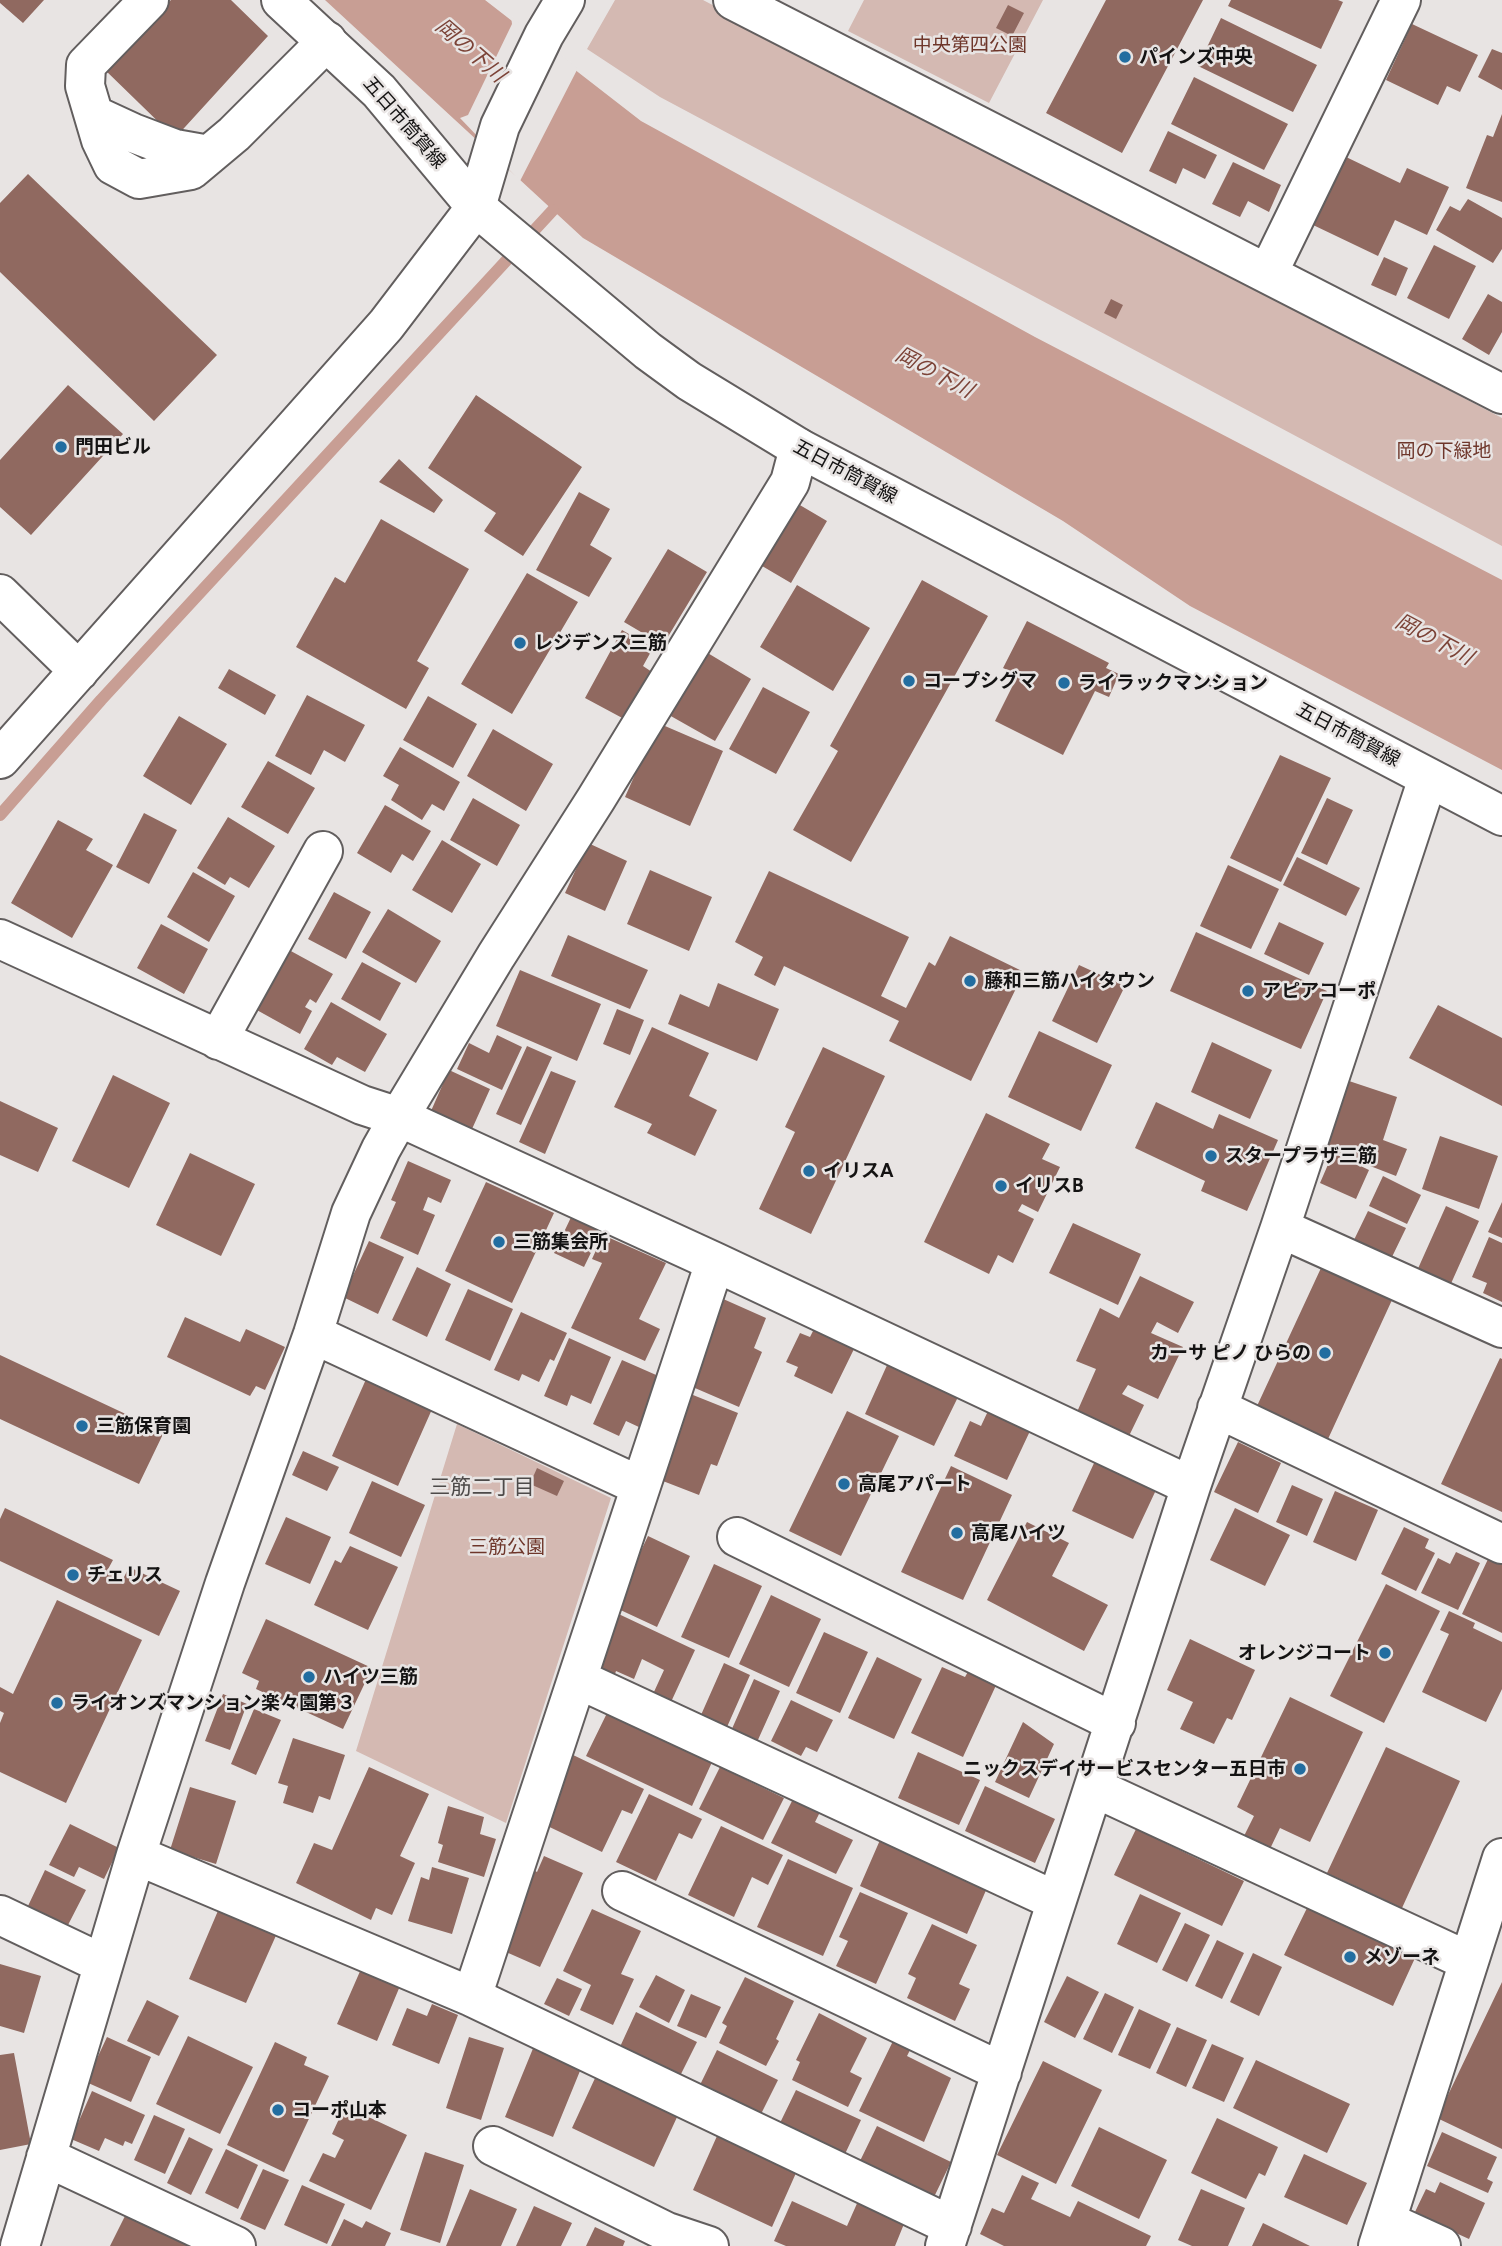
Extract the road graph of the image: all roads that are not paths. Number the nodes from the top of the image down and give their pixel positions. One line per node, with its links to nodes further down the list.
1 (149, 0): 6 (street)
2 (281, 0): 6 (street, 五日市筒賀線)
3 (565, 0): 7 (street)
4 (733, 0): 8 (street)
5 (1401, 0): 8 (street)
6 (327, 41): 7 (street, 五日市筒賀線)
7 (487, 217): 10 (street, 五日市筒賀線); 12 (street)
8 (1268, 273): 9 (street)
9 (1502, 394)
10 (799, 448): 14 (street, 五日市筒賀線); 19 (street)
11 (0, 594): 12 (street)
12 (79, 671): 13 (street)
13 (2, 752)
14 (1428, 778): 15 (street, 五日市筒賀線); 20 (street)
15 (1502, 816)
16 (323, 851): 18 (street)
17 (0, 939): 18 (street)
18 (218, 1040): 19 (street)
19 (399, 1117): 21 (street); 23 (street)
20 (1280, 1228): 22 (street); 24 (street)
21 (715, 1262): 25 (street); 26 (street)
22 (1502, 1328)
23 (313, 1334): 25 (street); 32 (street)
24 (1217, 1408): 26 (street); 28 (street)
25 (640, 1486): 29 (street)
26 (1192, 1486): 30 (street)
27 (737, 1538): 30 (street)
28 (1502, 1544)
29 (578, 1679): 35 (street); 39 (street)
30 (1115, 1723): 31 (street)
31 (1095, 1788): 35 (street); 37 (street)
32 (136, 1855): 38 (street); 39 (street)
33 (1502, 1858): 37 (street)
34 (622, 1891): 40 (street)
35 (1056, 1901): 40 (street)
36 (0, 1915): 38 (street)
37 (1468, 1961): 43 (street)
38 (103, 1964): 42 (street)
39 (472, 1997): 44 (street)
40 (1002, 2071): 44 (street)
41 (493, 2146): 47 (street)
42 (46, 2157): 45 (street); 46 (street)
43 (1382, 2233): 48 (street)
44 (948, 2236)
45 (20, 2246)
46 (236, 2246)
47 (709, 2246)
48 (1441, 2246)

